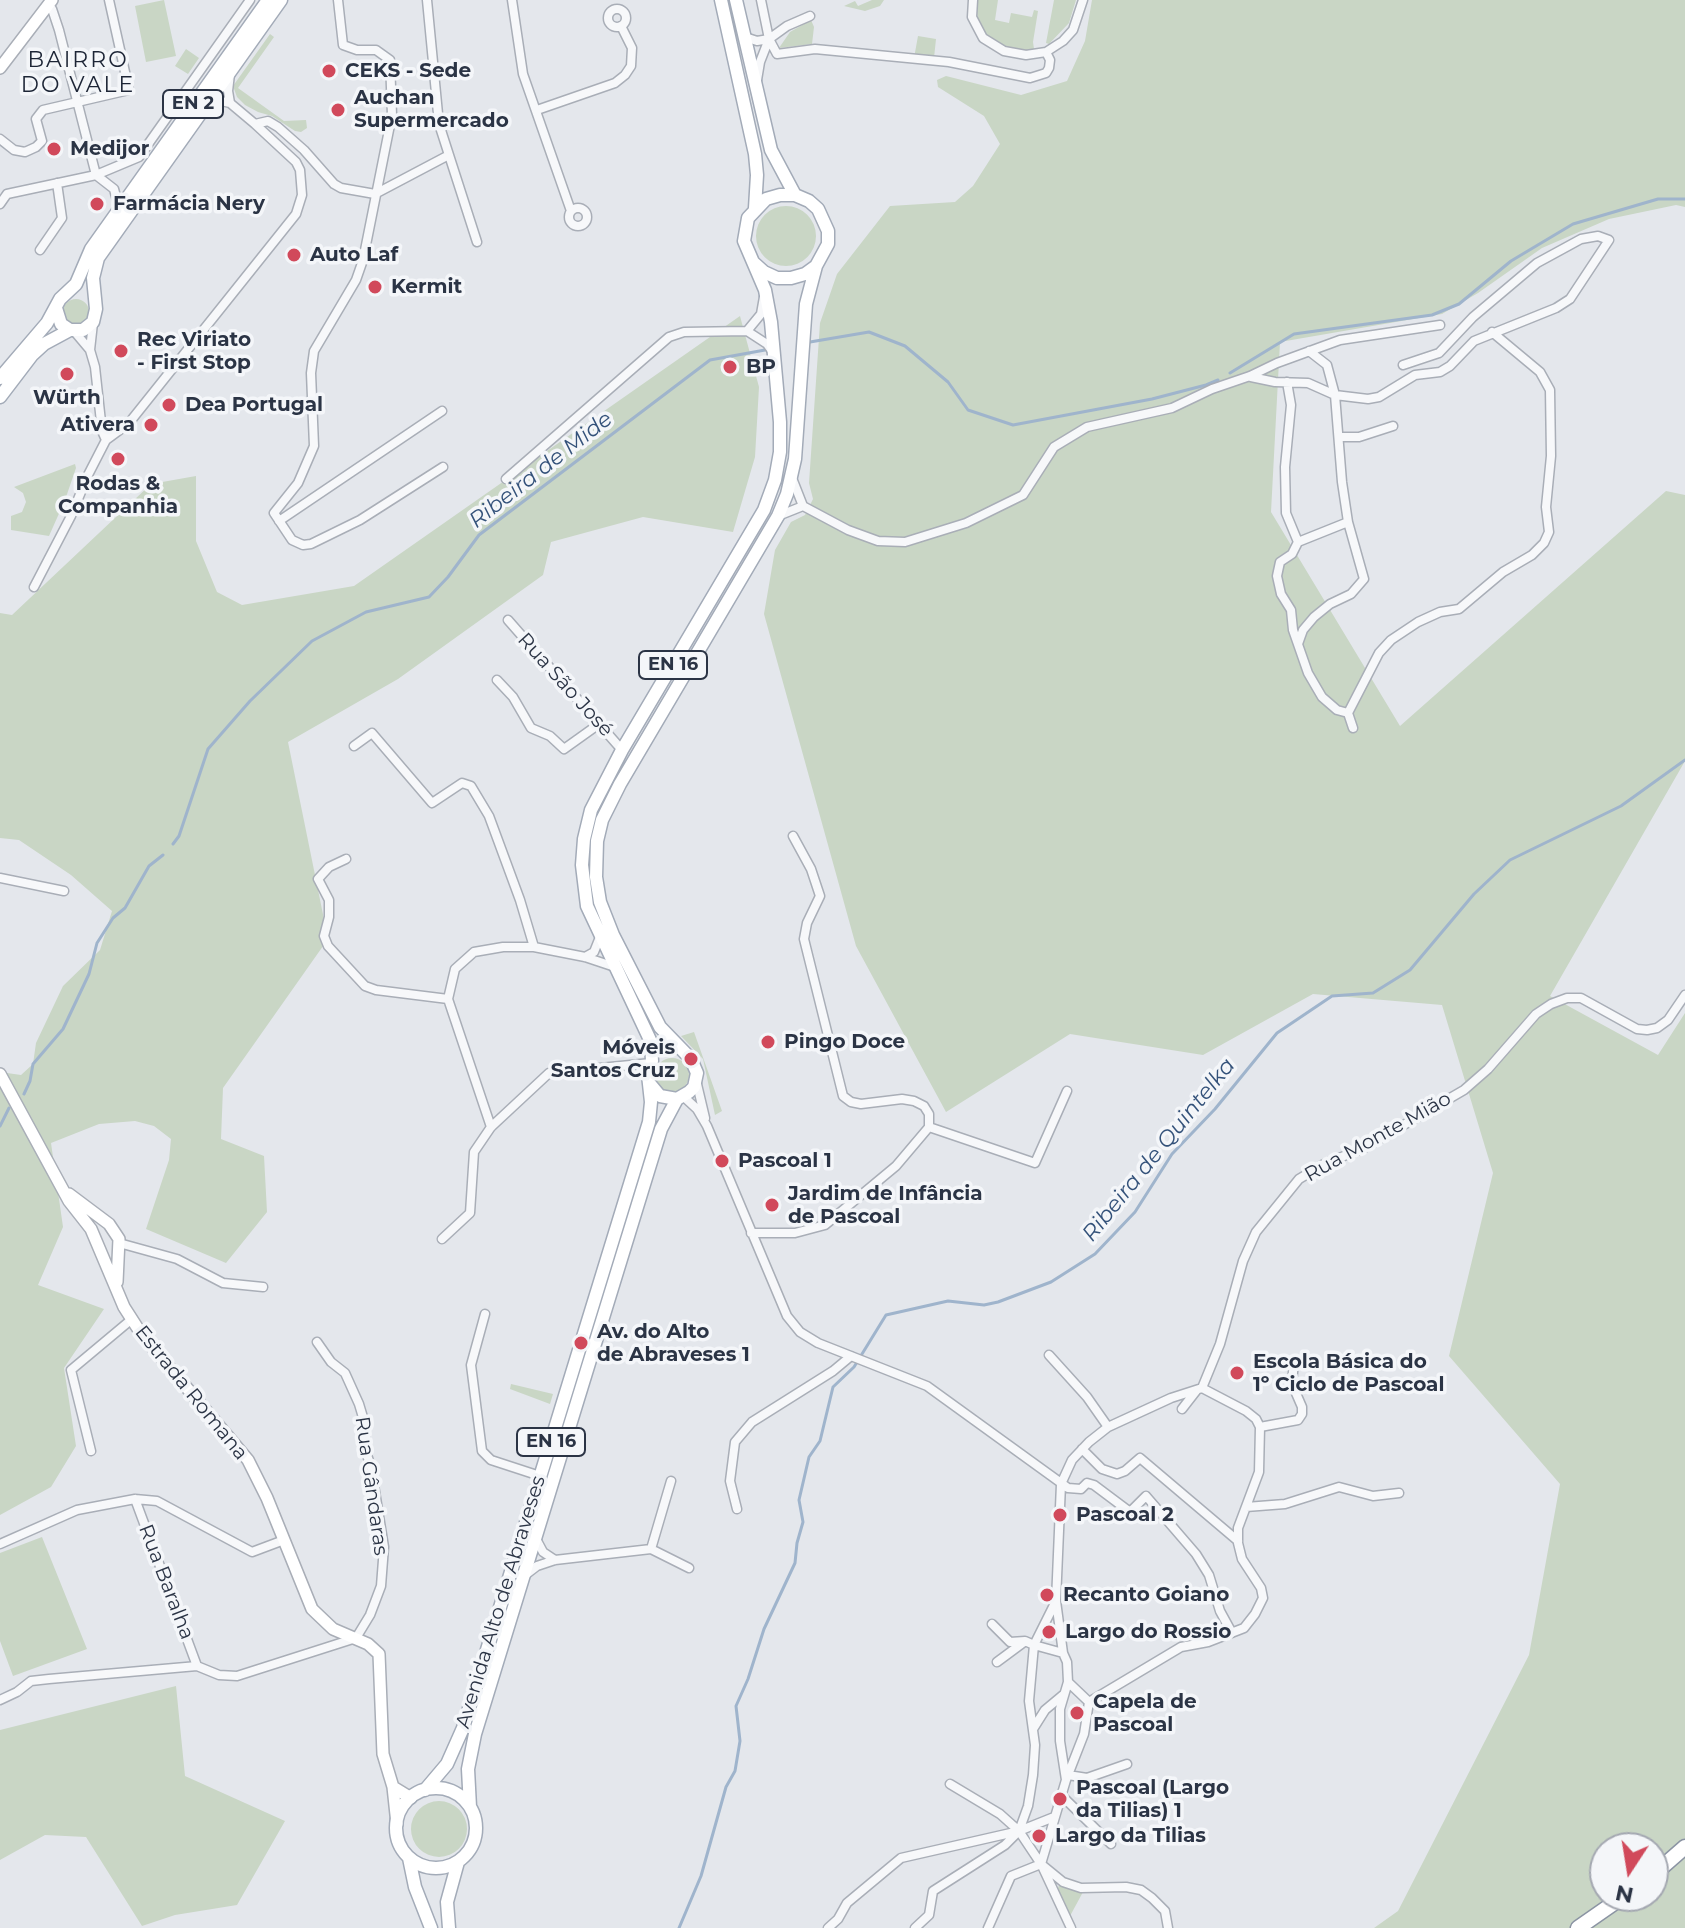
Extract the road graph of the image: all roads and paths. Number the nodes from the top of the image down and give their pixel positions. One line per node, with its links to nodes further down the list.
1 (109, 0): 22 (street)
2 (250, 0): 29 (street)
3 (268, 0): 32 (main road, EN 2)
4 (281, 0): 20 (main road, EN 2)
5 (338, 0): 34 (street)
6 (427, 0): 28 (street)
7 (512, 0): 25 (street)
8 (721, 0): 37 (main road, EN 16)
9 (736, 0): 16 (main road, EN 16)
10 (761, 0): 17 (street)
11 (973, 0): 18 (street)
12 (1083, 0): 18 (street)
13 (50, 3): 19 (street); 22 (street)
14 (810, 16): 17 (street)
15 (621, 26): 25 (street)
16 (745, 37): 17 (street); 21 (main road, EN 16)
17 (769, 39): 18 (street); 21 (street)
18 (1046, 52)
19 (0, 68)
20 (231, 70): 23 (street); 24 (main road, EN 2)
21 (756, 87): 35 (main road, EN 16)
22 (77, 102): 27 (street); 29 (street)
23 (230, 103): 24 (street); 26 (street)
24 (205, 108): 46 (main road, EN 2)
25 (537, 110): 39 (street)
26 (255, 124): 34 (street); 65 (street)
27 (0, 139)
28 (447, 156): 34 (street); 40 (street)
29 (96, 175): 30 (street); 31 (street)
30 (57, 183): 33 (street); 41 (street)
31 (114, 189): 32 (street); 38 (street)
32 (133, 190): 38 (main road, EN 2)
33 (4, 191): 36 (street)
34 (375, 194): 71 (street)
35 (795, 195): 37 (main road); 43 (main road, EN 16)
36 (0, 204)
37 (755, 208): 42 (main road, EN 16)
38 (119, 209): 45 (main road, EN 2)
39 (571, 211)
40 (477, 242)
41 (40, 250)
42 (754, 263): 43 (main road); 44 (main road, EN 16)
43 (815, 272): 67 (main road, EN 16)
44 (765, 290): 51 (street); 55 (main road, EN 16)
45 (64, 295): 46 (main road); 47 (main road, EN 2)
46 (94, 303): 48 (main road, EN 2)
47 (56, 308): 50 (main road); 58 (main road, EN 2)
48 (93, 322): 50 (main road); 53 (street)
49 (1440, 325): 54 (street)
50 (72, 330): 53 (street); 61 (main road)
51 (747, 331): 55 (street); 68 (street)
52 (1492, 332): 56 (street); 60 (street); 78 (street)
53 (90, 350): 65 (street)
54 (1309, 351): 57 (street); 60 (street)
55 (774, 355): 82 (main road, EN 16)
56 (1403, 365)
57 (1250, 376): 59 (street); 69 (street)
58 (0, 378)
59 (1287, 382): 60 (street); 73 (street)
60 (1335, 395): 64 (street)
61 (0, 397)
62 (442, 411): 71 (street)
63 (1393, 426): 64 (street)
64 (1339, 437): 72 (street)
65 (106, 440): 74 (street)
66 (443, 467): 71 (street)
67 (792, 478): 69 (street); 70 (main road, EN 16)
68 (506, 479)
69 (803, 506): 70 (street)
70 (778, 516): 93 (main road, EN 16)
71 (279, 521)
72 (1348, 522): 73 (street); 76 (street)
73 (1298, 542): 76 (street)
74 (34, 587)
75 (508, 620): 79 (street, Rua São José)
76 (1298, 644): 78 (street)
77 (497, 680): 79 (street)
78 (1348, 713): 80 (street)
79 (599, 724): 82 (street, Rua São José)
80 (1353, 728)
81 (354, 746): 88 (street)
82 (622, 750): 87 (main road, EN 16)
83 (793, 836): 101 (street)
84 (346, 859): 92 (street)
85 (0, 878): 86 (street)
86 (64, 891)
87 (600, 936): 89 (street); 90 (main road, EN 16)
88 (534, 947): 89 (street); 92 (street)
89 (585, 957): 90 (street)
90 (615, 967): 94 (main road, EN 16)
91 (1685, 995): 114 (street, Rua Monte Mião)
92 (448, 999): 100 (street)
93 (685, 1054): 94 (main road); 96 (main road, EN 16)
94 (650, 1071): 98 (main road); 100 (street); 120 (main road, Avenida Alto de Abraveses / EN 16)
95 (0, 1074): 102 (street, Estrada Romana)
96 (696, 1080): 98 (main road, EN 16); 99 (street)
97 (1067, 1091): 101 (street)
98 (680, 1098): 99 (street); 127 (main road, Avenida Alto de Abraveses / EN 16)
99 (707, 1126): 103 (street)
100 (491, 1127): 104 (street)
101 (929, 1127): 103 (street)
102 (63, 1189): 105 (street, Estrada Romana); 106 (street, Estrada Romana)
103 (751, 1233): 112 (street)
104 (442, 1239)
105 (119, 1243): 106 (street); 107 (street)
106 (116, 1287): 109 (street, Estrada Romana)
107 (263, 1287)
108 (485, 1314): 120 (street)
109 (132, 1319): 119 (street); 128 (street, Estrada Romana)
110 (317, 1342): 138 (street, Rua Gândaras)
111 (1049, 1355): 116 (street)
112 (851, 1356): 122 (street); 126 (street)
113 (1294, 1360): 117 (street)
114 (1200, 1389): 115 (street, Rua Monte Mião); 116 (street); 117 (street)
115 (1182, 1409)
116 (1108, 1427): 118 (street)
117 (1260, 1427): 125 (street)
118 (1082, 1449): 122 (street); 129 (street)
119 (91, 1451)
120 (540, 1476): 155 (main road, Avenida Alto de Abraveses / EN 16)
121 (671, 1481): 131 (street)
122 (1061, 1484): 135 (street); 137 (street)
123 (1399, 1493): 125 (street)
124 (135, 1499): 128 (street, Rua Baralha); 130 (street, Rua Baralha); 143 (street, Rua Baralha)
125 (1246, 1507): 129 (street)
126 (737, 1509)
127 (535, 1537): 132 (street); 134 (main road, Avenida Alto de Abraveses / EN 16)
128 (284, 1540): 138 (street, Estrada Romana)
129 (1238, 1541): 137 (street)
130 (0, 1544)
131 (651, 1549): 132 (street); 133 (street)
132 (555, 1560): 134 (street)
133 (689, 1568)
134 (524, 1577): 158 (main road, Avenida Alto de Abraveses / EN 16)
135 (1056, 1601): 140 (street); 141 (street)
136 (992, 1624): 139 (street)
137 (1232, 1633): 147 (street)
138 (356, 1638): 143 (street); 154 (street, Estrada Romana)
139 (1025, 1641): 140 (street); 142 (street)
140 (1034, 1645): 141 (street); 148 (street)
141 (1063, 1653): 144 (street)
142 (997, 1662)
143 (197, 1666): 146 (street)
144 (1068, 1682): 145 (street); 147 (street)
145 (1063, 1695): 148 (street); 149 (street)
146 (0, 1700)
147 (1089, 1702): 150 (street)
148 (1033, 1729): 161 (street)
149 (1060, 1741): 150 (street); 152 (street)
150 (1080, 1744): 152 (street)
151 (1127, 1764): 152 (street)
152 (1067, 1777): 156 (street)
153 (950, 1784): 161 (street)
154 (393, 1787): 157 (street); 160 (street, Estrada Romana)
155 (425, 1790): 157 (main road, EN 16); 158 (main road)
156 (1061, 1795): 159 (street); 162 (street)
157 (411, 1798): 160 (main road)
158 (470, 1807): 166 (main road, EN 16)
159 (1054, 1817): 161 (street); 167 (street)
160 (397, 1824): 164 (main road)
161 (1019, 1831): 167 (street); 171 (street); 172 (street)
162 (1111, 1844)
163 (1685, 1847): 165 (highway)
164 (409, 1858): 166 (main road); 169 (main road)
165 (1669, 1861)
166 (458, 1862): 170 (main road, EN 16)
167 (1041, 1864): 173 (street); 174 (street); 175 (street)
168 (1601, 1912): 176 (highway)
169 (431, 1928)
170 (449, 1928)
171 (828, 1928)
172 (915, 1928)
173 (988, 1928)
174 (1071, 1928)
175 (1168, 1928)
176 (1578, 1928)

